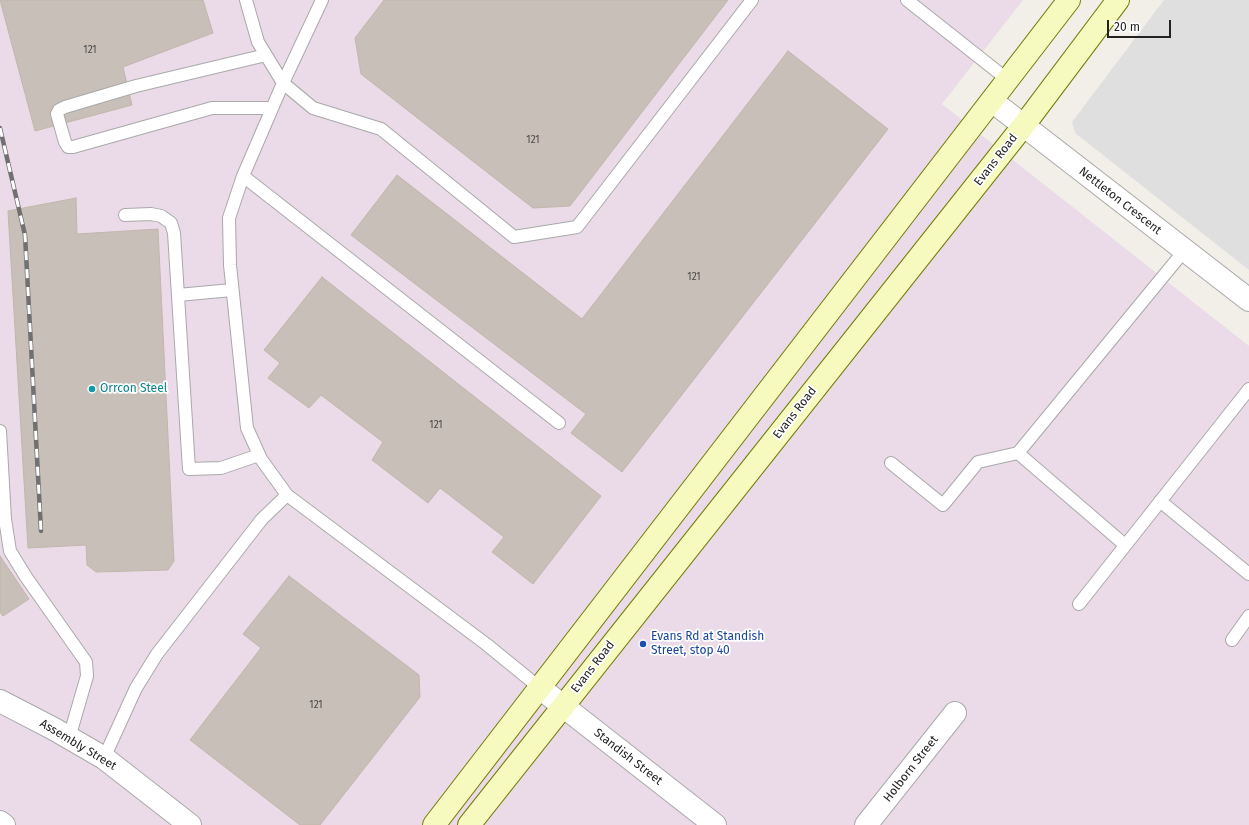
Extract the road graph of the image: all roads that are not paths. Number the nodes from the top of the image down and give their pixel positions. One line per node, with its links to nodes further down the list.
1 (246, 0): 7 (lane)
2 (322, 0): 9 (lane)
3 (752, 0): 9 (lane)
4 (907, 0): 8 (lane)
5 (1069, 0): 8 (main road)
6 (1118, 0): 12 (main road, Evans Road)
7 (266, 56): 9 (lane); 11 (lane)
8 (1008, 80): 10 (main road)
9 (283, 83): 11 (lane)
10 (992, 101): 12 (street, Nettleton Crescent); 32 (main road)
11 (272, 108): 13 (lane)
12 (1024, 125): 15 (street, Nettleton Crescent); 34 (main road, Evans Road)
13 (243, 176): 16 (lane); 20 (lane)
14 (125, 215): 17 (lane)
15 (1184, 252): 18 (street, Nettleton Crescent); 22 (lane)
16 (232, 290): 17 (lane); 23 (lane)
17 (178, 295): 23 (lane)
18 (1249, 300)
19 (1249, 389): 26 (lane)
20 (559, 423)
21 (0, 431): 36 (lane)
22 (1018, 452): 24 (lane); 27 (lane)
23 (259, 455): 25 (lane)
24 (891, 463)
25 (288, 495): 32 (lane); 37 (lane)
26 (1160, 501): 27 (lane); 28 (lane)
27 (1125, 545): 29 (lane)
28 (1249, 574)
29 (1079, 604)
30 (1249, 616): 31 (lane)
31 (1232, 640)
32 (540, 688): 34 (street, Standish Street); 41 (main road)
33 (0, 701): 36 (street, Assembly Street)
34 (563, 706): 42 (main road, Evans Road); 43 (street, Standish Street)
35 (955, 713): 44 (street, Holborn Street)
36 (69, 738): 37 (street, Assembly Street)
37 (104, 758): 40 (street, Assembly Street)
38 (0, 822): 39 (street)
39 (4, 825)
40 (190, 825)
41 (434, 825)
42 (470, 825)
43 (715, 825)
44 (866, 825)

